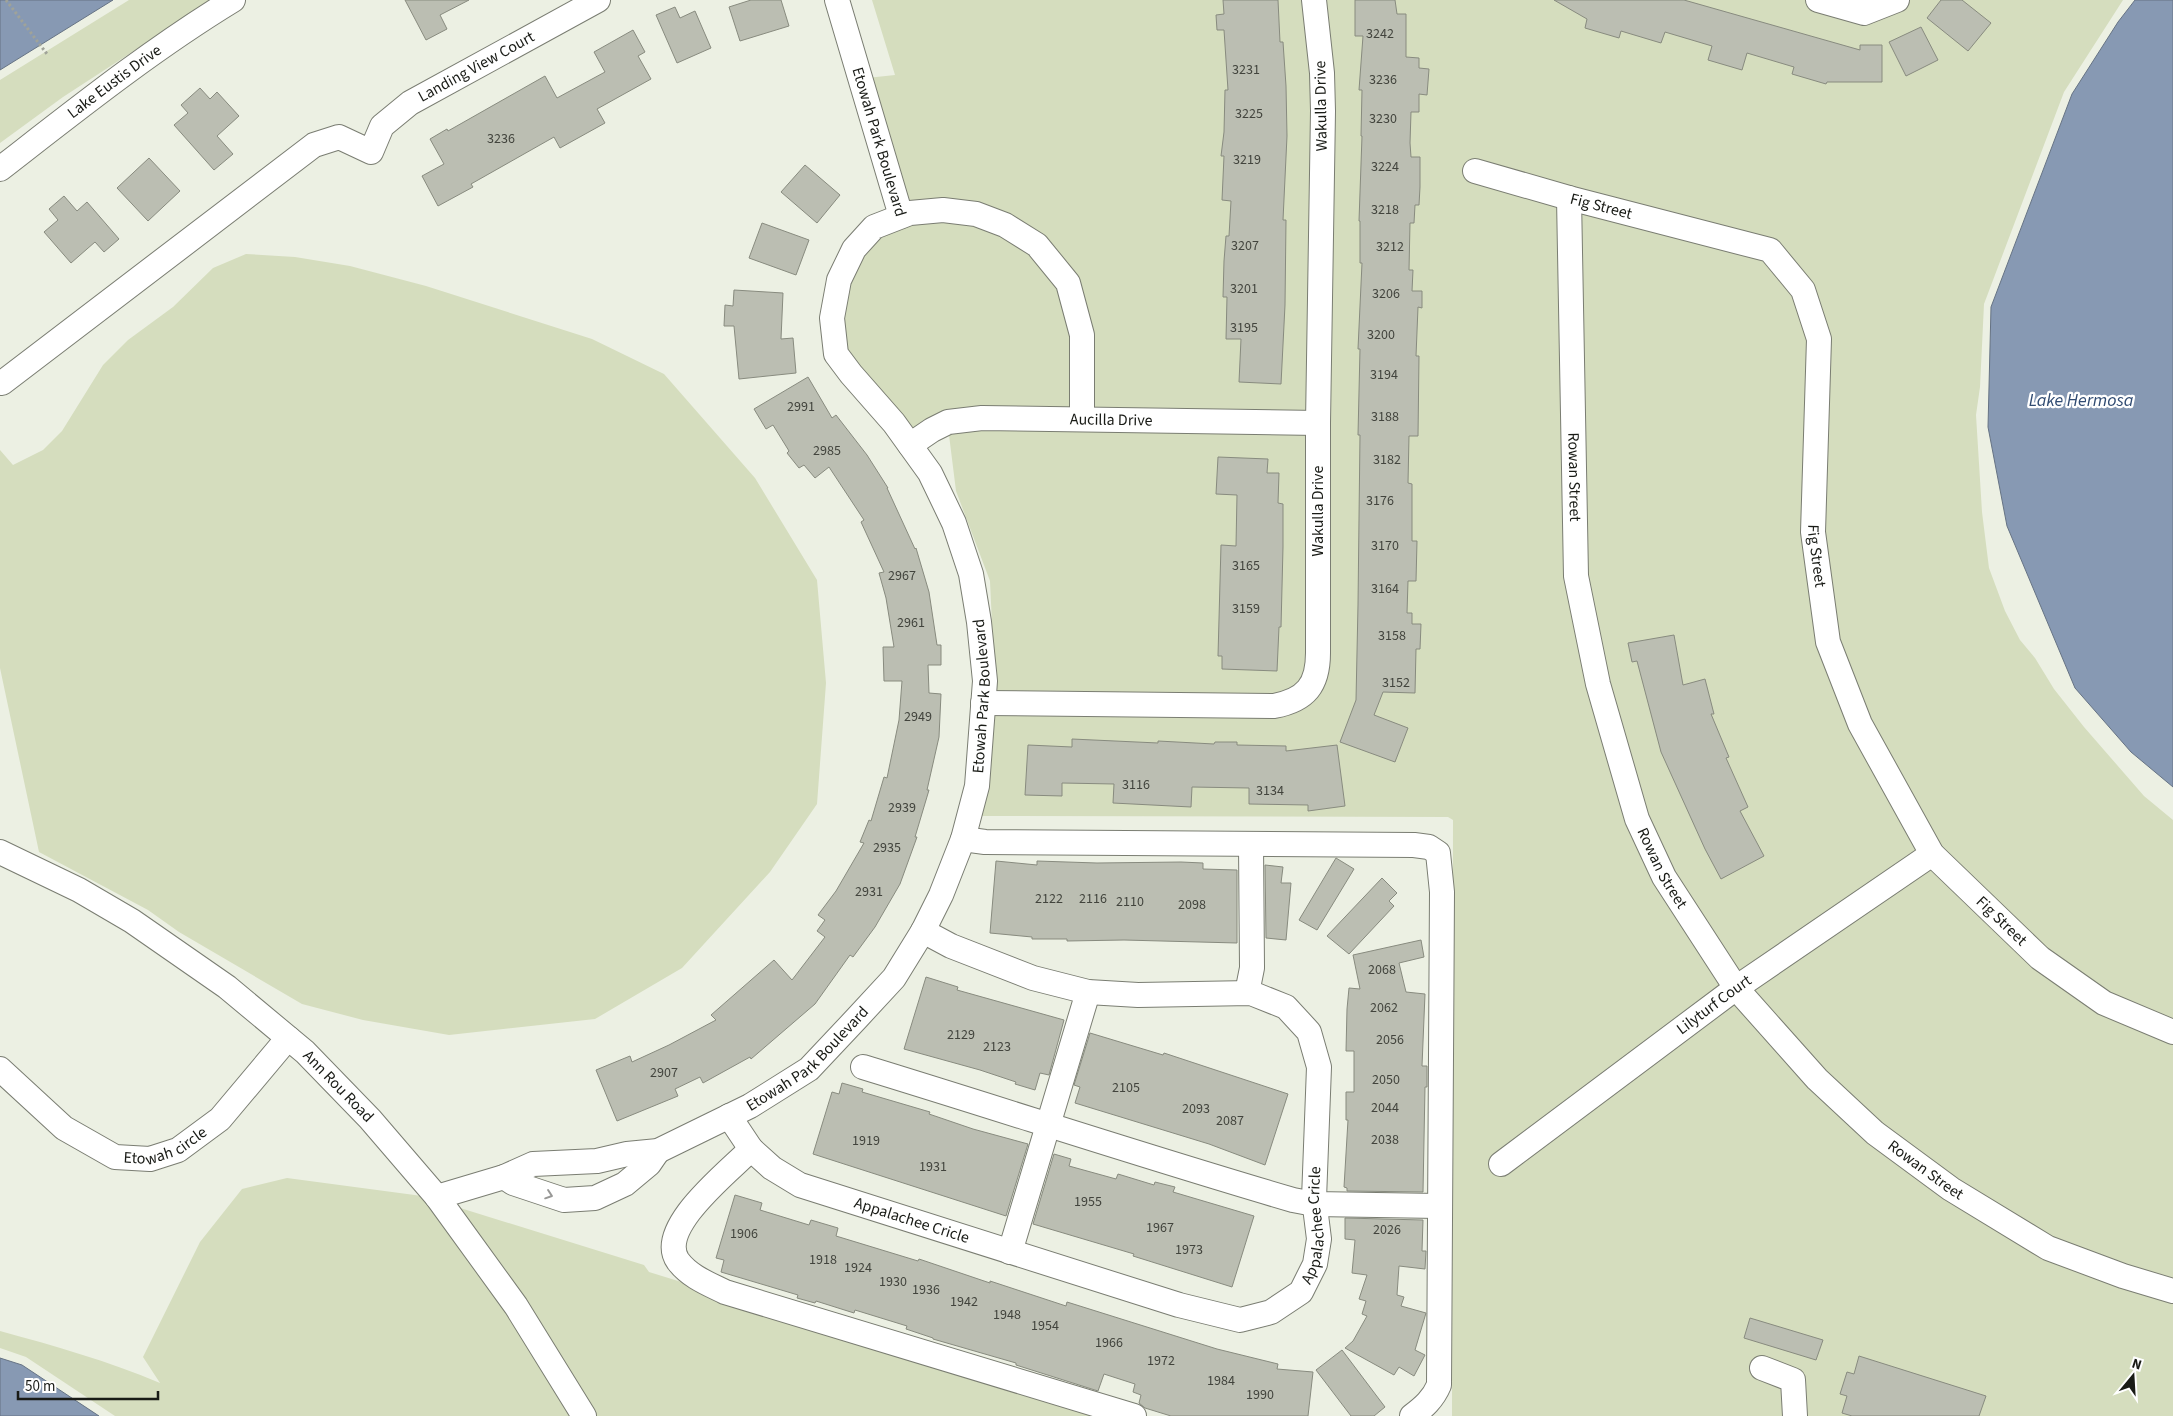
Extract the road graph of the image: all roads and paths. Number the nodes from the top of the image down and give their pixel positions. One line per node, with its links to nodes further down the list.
1 (6, 0): 8 (path)
2 (233, 0): 9 (street, Lake Eustis Drive)
3 (598, 0): 13 (street, Landing View Court)
4 (837, 0): 12 (street, Etowah Park Boulevard)
5 (1314, 0): 15 (street, Wakulla Drive)
6 (1818, 0): 7 (street)
7 (1897, 0)
8 (47, 54)
9 (0, 170)
10 (1475, 171): 11 (street, Fig Street)
11 (1569, 198): 21 (street, Fig Street); 23 (street, Rowan Street)
12 (901, 216): 14 (street); 16 (street, Etowah Park Boulevard)
13 (2, 383)
14 (1082, 418): 15 (street, Aucilla Drive); 16 (street, Aucilla Drive)
15 (1318, 423): 17 (street, Wakulla Drive)
16 (910, 445): 17 (street, Etowah Park Boulevard)
17 (983, 703): 18 (street, Etowah Park Boulevard)
18 (963, 839): 19 (street); 22 (street, Etowah Park Boulevard)
19 (1251, 844): 25 (street); 40 (street)
20 (0, 852): 27 (street, Ann Rou Road)
21 (1932, 854): 23 (street, Lilyturf Court); 26 (street, Fig Street)
22 (923, 931): 24 (street, Appalachee Cricle); 30 (street, Etowah Park Boulevard)
23 (1736, 988): 35 (street, Lilyturf Court); 42 (street, Rowan Street)
24 (1088, 992): 25 (street, Appalachee Cricle); 31 (street)
25 (1247, 993): 39 (street, Appalachee Cricle)
26 (2173, 1032)
27 (288, 1038): 29 (street, Etowah circle); 38 (street, Ann Rou Road)
28 (863, 1067): 31 (street)
29 (0, 1069)
30 (729, 1116): 32 (street, Appalachee Cricle); 33 (street, Etowah Park Boulevard)
31 (1047, 1124): 39 (street); 41 (street)
32 (751, 1149): 41 (street, Appalachee Cricle); 45 (street)
33 (658, 1151): 34 (street, Etowah Park Boulevard); 37 (street, Etowah Park Boulevard)
34 (602, 1160): 36 (street, Etowah Park Boulevard); 37 (street)
35 (1501, 1164)
36 (504, 1177): 37 (street, Etowah Park Boulevard, one-way to 37); 38 (street, Etowah Park Boulevard)
37 (612, 1190)
38 (436, 1197): 44 (street, Ann Rou Road)
39 (1314, 1204): 40 (street); 41 (street, Appalachee Cricle)
40 (1438, 1206): 46 (street)
41 (1010, 1252)
42 (2173, 1291)
43 (1762, 1368): 47 (street)
44 (584, 1416)
45 (1134, 1416)
46 (1412, 1416)
47 (1795, 1416)

